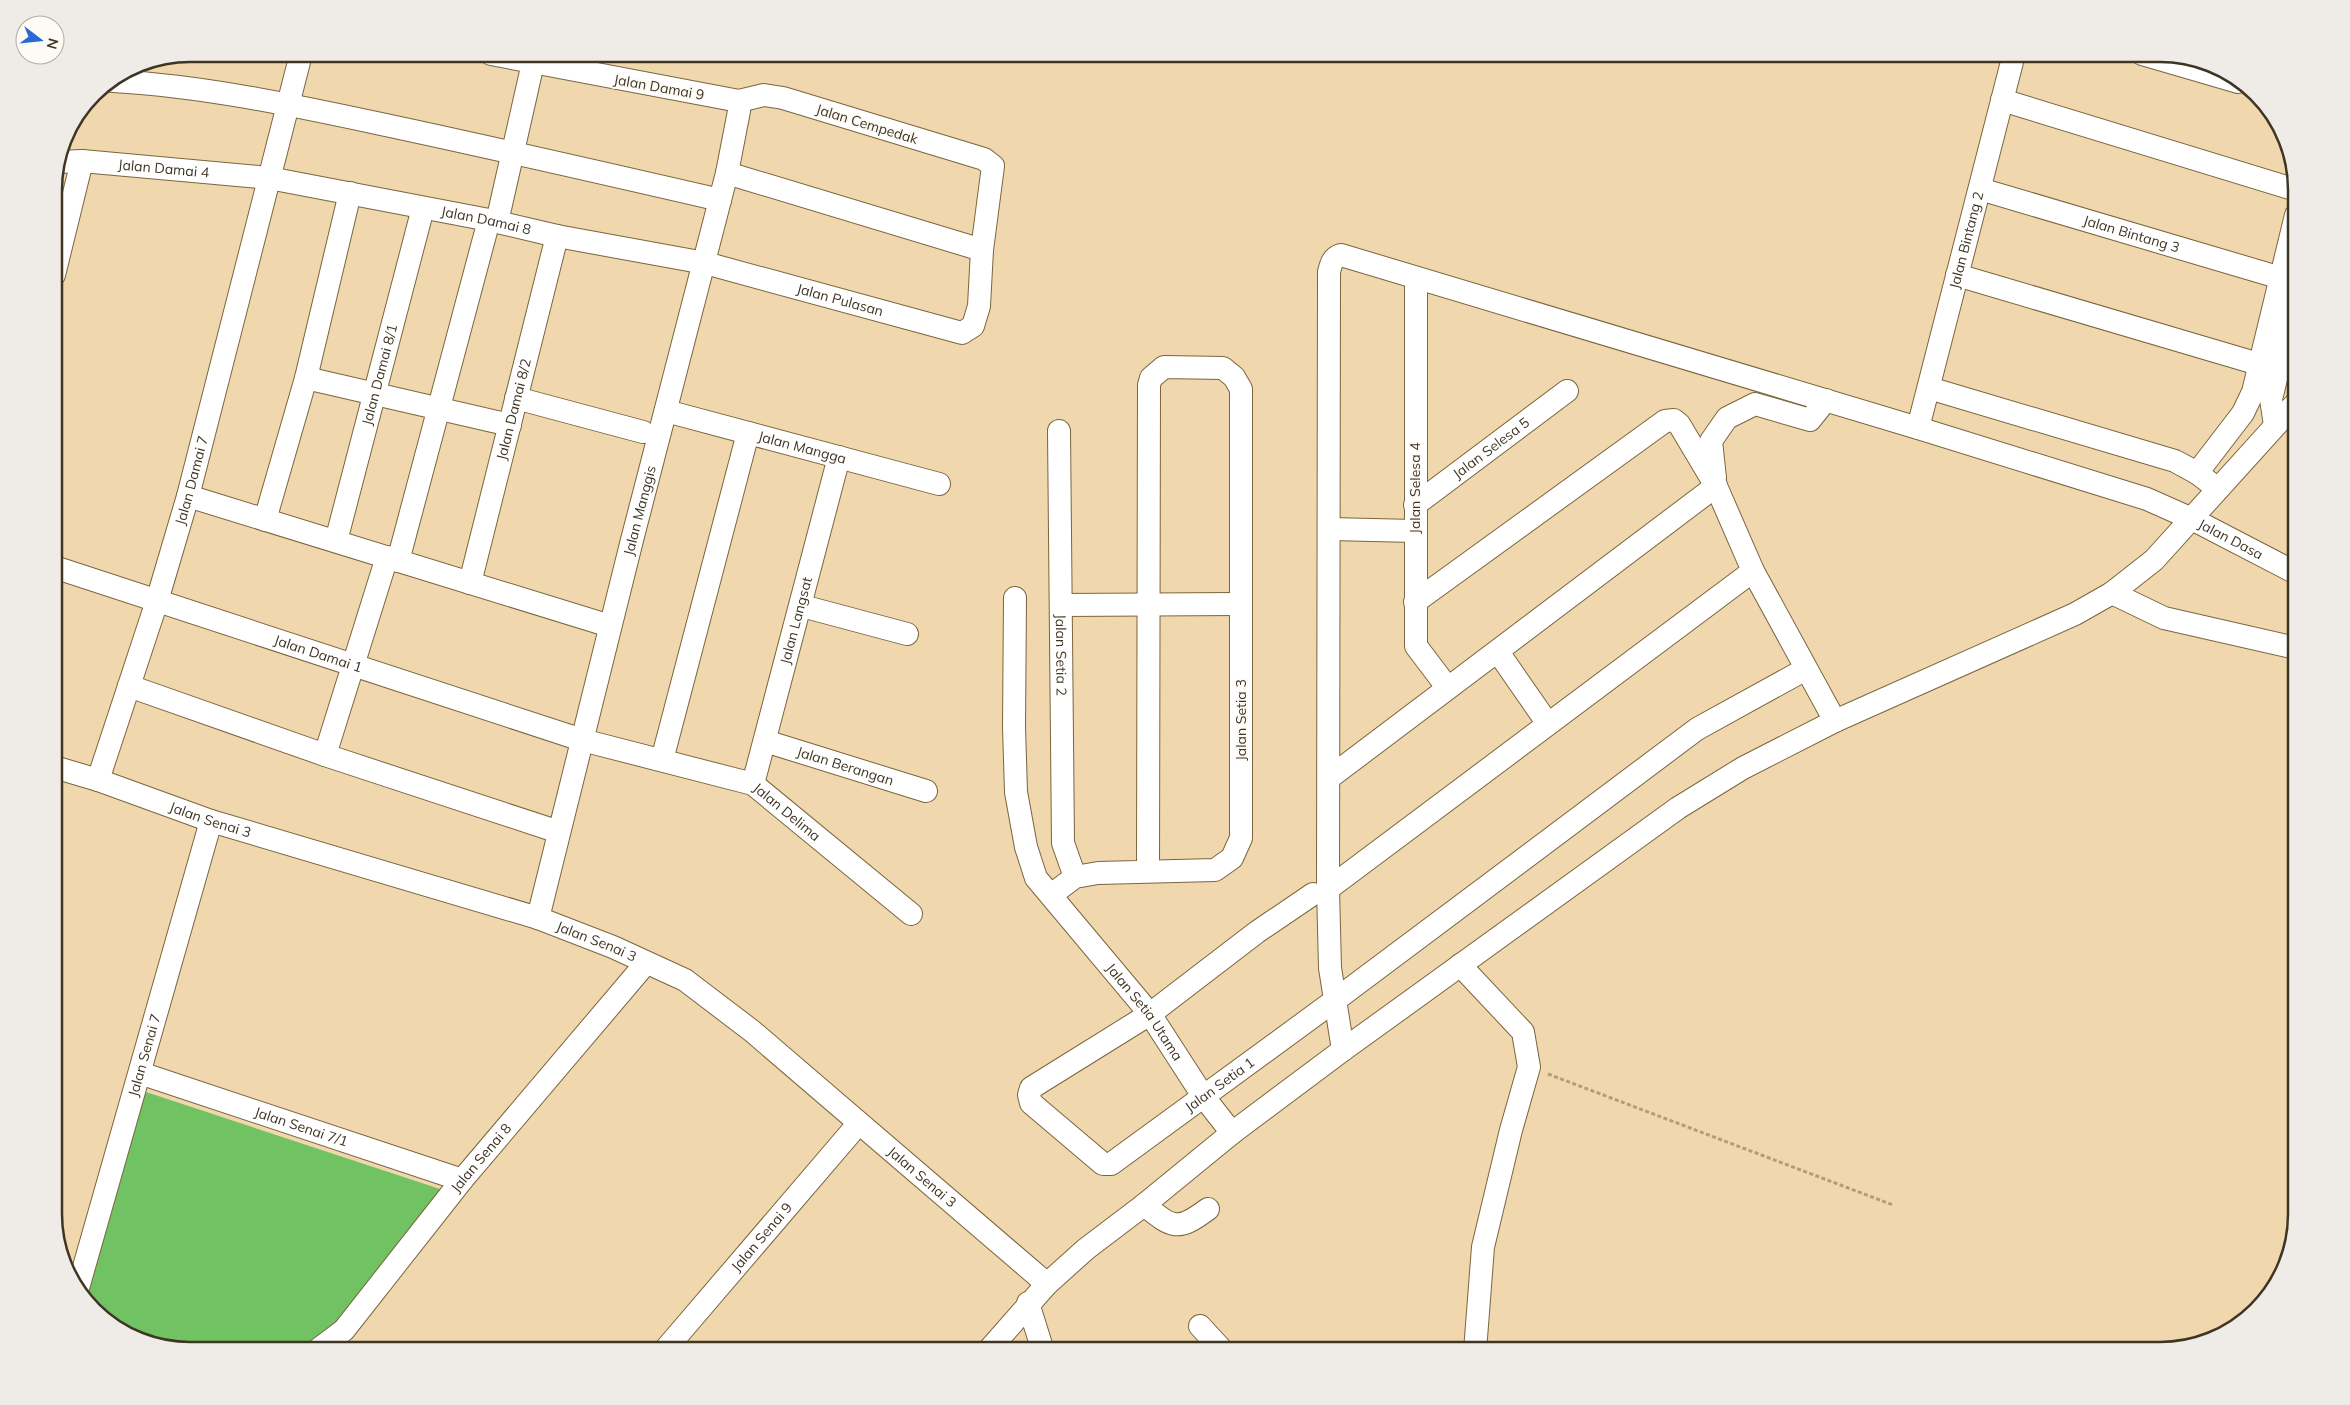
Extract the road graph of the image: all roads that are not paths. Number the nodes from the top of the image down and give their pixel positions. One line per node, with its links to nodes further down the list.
1 (2012, 62): 7 (street, Jalan Bintang 2)
2 (299, 63): 9 (street, Jalan Damai 7)
3 (533, 63): 8 (street, Jalan Damai 9); 10 (street)
4 (2177, 64): 5 (street)
5 (2214, 75)
6 (123, 82): 9 (street)
7 (2002, 100): 15 (street); 16 (street, Jalan Bintang 2)
8 (739, 101): 13 (street, Jalan Manggis); 23 (street, Jalan Cempedak)
9 (288, 104): 10 (street); 14 (street, Jalan Damai 7)
10 (514, 152): 18 (street); 20 (street)
11 (82, 161): 12 (street, Jalan Damai 4); 14 (street, Jalan Damai 4); 22 (street)
12 (66, 162)
13 (727, 173): 18 (street, Jalan Manggis); 23 (street)
14 (269, 178): 17 (street, Jalan Damai 8); 51 (street, Jalan Damai 7)
15 (2287, 187)
16 (1980, 189): 26 (street, Jalan Bintang 2); 28 (street, Jalan Bintang 3)
17 (350, 193): 19 (street, Jalan Damai 8); 31 (street)
18 (720, 200): 25 (street, Jalan Manggis)
19 (423, 208): 20 (street, Jalan Damai 8); 34 (street, Jalan Damai 8/1)
20 (493, 221): 21 (street, Jalan Damai 8); 37 (street)
21 (557, 236): 25 (street, Jalan Damai 8); 35 (street, Jalan Damai 8/2)
22 (63, 238)
23 (982, 250): 25 (street, Jalan Pulasan)
24 (2287, 253): 28 (street)
25 (705, 263): 38 (street, Jalan Manggis)
26 (1957, 275): 30 (street); 32 (street, Jalan Bintang 2)
27 (1416, 278): 36 (street, Jalan Dasa); 52 (street, Jalan Selesa 4); 55 (street, Jalan Dasa)
28 (2281, 278): 30 (street)
29 (2287, 334): 41 (street)
30 (2262, 365): 47 (street)
31 (306, 378): 34 (street); 54 (street)
32 (1929, 388): 42 (street, Jalan Bintang 2); 47 (street)
33 (1567, 391): 52 (street, Jalan Selesa 5)
34 (374, 394): 37 (street); 57 (street, Jalan Damai 8/1)
35 (516, 398): 40 (street, Jalan Damai 8/2); 44 (street)
36 (1826, 400): 42 (street, Jalan Dasa); 49 (street)
37 (439, 409): 40 (street); 58 (street)
38 (666, 411): 45 (street, Jalan Mangga); 71 (street, Jalan Manggis)
39 (2287, 412): 41 (street)
40 (510, 425): 62 (street, Jalan Damai 8/2)
41 (2275, 425): 50 (street)
42 (1918, 428): 53 (street, Jalan Dasa)
43 (1059, 431): 69 (street, Jalan Setia 2)
44 (643, 432)
45 (748, 433): 46 (street, Jalan Mangga); 84 (street)
46 (839, 457): 48 (street, Jalan Mangga); 70 (street, Jalan Langsat)
47 (2197, 473): 50 (street)
48 (939, 484)
49 (1716, 486): 61 (street); 66 (street); 74 (street)
50 (2218, 489): 53 (street)
51 (188, 496): 54 (street); 65 (street, Jalan Damai 7)
52 (1415, 505): 56 (street, Jalan Selesa 4)
53 (2192, 519): 59 (street, Jalan Dasa); 63 (street)
54 (265, 520): 57 (street)
55 (1330, 529): 56 (street); 86 (street)
56 (1415, 531): 66 (street, Jalan Selesa 4)
57 (336, 541): 58 (street)
58 (393, 559): 62 (street); 75 (street)
59 (2287, 569)
60 (63, 570): 65 (street, Jalan Damai 1)
61 (1753, 571): 76 (street); 80 (street)
62 (470, 583): 71 (street)
63 (2112, 593): 73 (street); 79 (street)
64 (1015, 598): 95 (street, Jalan Setia Utama)
65 (157, 601): 75 (street, Jalan Damai 1); 77 (street, Jalan Damai 7)
66 (1415, 602): 78 (street, Jalan Selesa 4)
67 (1148, 604): 68 (street); 68 (street, Jalan Setia 3); 69 (street); 92 (street)
68 (1240, 604): 92 (street, Jalan Setia 3)
69 (1061, 605): 93 (street, Jalan Setia 2)
70 (802, 606): 72 (street); 82 (street, Jalan Langsat)
71 (610, 626): 81 (street, Jalan Manggis)
72 (907, 634)
73 (2287, 646)
74 (1498, 652): 78 (street); 80 (street)
75 (354, 665): 81 (street, Jalan Damai 1); 83 (street)
76 (1806, 669): 79 (street); 100 (street, Jalan Setia 1)
77 (129, 686): 83 (street); 87 (street, Jalan Damai 7)
78 (1447, 687): 86 (street)
79 (1835, 721): 99 (street)
80 (1548, 724): 94 (street)
81 (582, 740): 84 (street, Jalan Delima); 91 (street, Jalan Manggis)
82 (765, 741): 88 (street, Jalan Langsat); 89 (street, Jalan Berangan)
83 (325, 755): 91 (street)
84 (662, 760): 88 (street, Jalan Delima)
85 (63, 770): 87 (street, Jalan Senai 3)
86 (1329, 778): 94 (street)
87 (98, 780): 90 (street, Jalan Senai 3)
88 (753, 784): 96 (street, Jalan Delima)
89 (926, 791)
90 (211, 821): 97 (street, Jalan Senai 3); 103 (street, Jalan Senai 7)
91 (559, 832): 97 (street, Jalan Manggis)
92 (1148, 871): 93 (street, Jalan Setia 3)
93 (1075, 877): 95 (street, Jalan Setia 3)
94 (1321, 892): 100 (street); 101 (street)
95 (1050, 895): 101 (street, Jalan Setia Utama)
96 (911, 914)
97 (538, 918): 98 (street, Jalan Senai 3)
98 (646, 963): 105 (street, Jalan Senai 3); 107 (street, Jalan Senai 8)
99 (1460, 965): 102 (street); 119 (street)
100 (1334, 1001): 102 (street); 104 (street, Jalan Setia 1)
101 (1150, 1014): 104 (street, Jalan Setia Utama); 104 (street, Jalan Setia 1)
102 (1343, 1050): 106 (street)
103 (140, 1073): 107 (street, Jalan Senai 7/1); 110 (street, Jalan Senai 7)
104 (1204, 1096): 106 (street, Jalan Setia Utama)
105 (859, 1124): 111 (street, Jalan Senai 3); 115 (street, Jalan Senai 9)
106 (1232, 1133): 108 (street)
107 (462, 1180): 114 (street, Jalan Senai 8)
108 (1144, 1205): 109 (street); 111 (street)
109 (1208, 1210)
110 (81, 1279)
111 (1047, 1284): 112 (street)
112 (1028, 1303): 116 (street); 117 (street)
113 (1200, 1326): 118 (street)
114 (328, 1342)
115 (672, 1342)
116 (996, 1342)
117 (1040, 1342)
118 (1215, 1342)
119 (1476, 1342)

